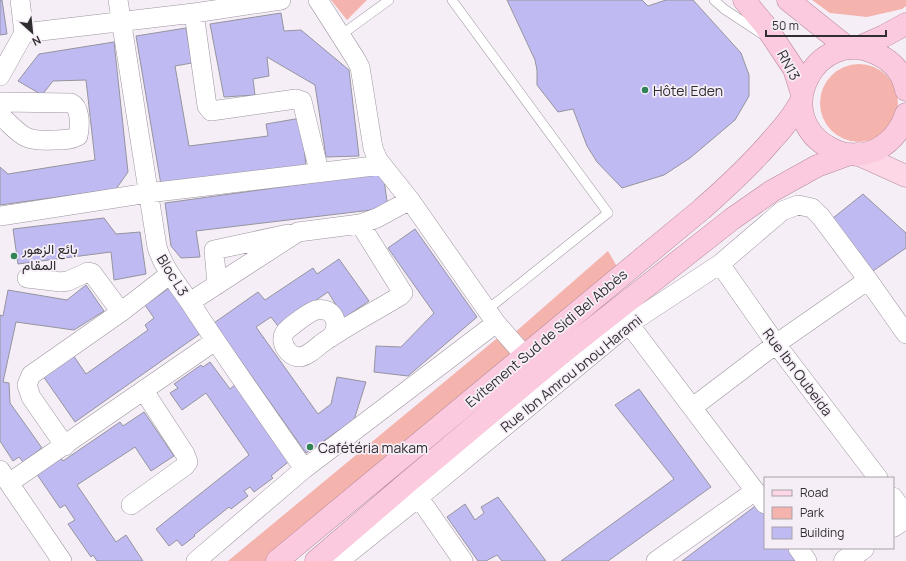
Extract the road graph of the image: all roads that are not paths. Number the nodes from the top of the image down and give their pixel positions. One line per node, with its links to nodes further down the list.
1 (20, 0): 13 (street)
2 (118, 0): 11 (street, Bloc L3)
3 (281, 0): 10 (street)
4 (318, 0): 14 (street)
5 (389, 0): 14 (lane)
6 (452, 0): 39 (lane)
7 (714, 0): 15 (lane)
8 (744, 0): 15 (highway, RN13)
9 (788, 0): 16 (highway)
10 (194, 13): 11 (street); 25 (street)
11 (121, 22): 13 (street); 27 (street, Bloc L3)
12 (906, 24): 16 (highway)
13 (24, 34): 17 (street)
14 (341, 35): 24 (street)
15 (778, 44): 19 (highway, RN13)
16 (853, 48): 18 (highway); 19 (highway, Evitement Sud de Sidi Bel Abbès)
17 (0, 76)
18 (906, 90)
19 (801, 97): 23 (highway, RN13); 45 (highway, Evitement Sud de Sidi Bel Abbès)
20 (0, 102): 22 (street)
21 (906, 114): 23 (highway, Evitement Sud de Sidi Bel Abbès)
22 (0, 116)
23 (853, 154): 26 (main road); 52 (highway, Evitement Sud de Sidi Bel Abbès)
24 (382, 165): 25 (street); 28 (street)
25 (319, 171): 27 (street)
26 (906, 176)
27 (148, 193): 29 (street); 33 (street, Bloc L3)
28 (410, 200): 30 (street); 39 (street)
29 (0, 216)
30 (360, 224): 31 (street); 42 (street)
31 (298, 232): 36 (street); 36 (street)
32 (720, 264): 35 (street, Rue Ibn Amrou bnou Harami); 40 (street, Rue Ibn Amrou bnou Harami); 44 (street, Rue Ibn Oubeida)
33 (170, 274): 37 (street, Bloc L3); 38 (street)
34 (26, 278): 38 (street)
35 (868, 280): 41 (street); 44 (street)
36 (217, 285): 37 (street)
37 (190, 302): 43 (street, Bloc L3)
38 (121, 312): 48 (street)
39 (492, 316): 45 (street); 49 (street)
40 (629, 324): 47 (street); 52 (street, Rue Ibn Amrou bnou Harami)
41 (906, 334)
42 (331, 337)
43 (215, 341): 46 (street); 49 (street, Bloc L3)
44 (776, 344): 47 (street); 51 (street, Rue Ibn Oubeida)
45 (525, 356): 61 (highway, Evitement Sud de Sidi Bel Abbès)
46 (144, 391): 48 (street); 55 (street)
47 (693, 407): 53 (street)
48 (65, 446): 50 (street)
49 (304, 469): 60 (street)
50 (5, 477): 59 (street)
51 (877, 477)
52 (413, 489): 62 (highway, Evitement Sud de Sidi Bel Abbès); 63 (street, Rue Ibn Amrou bnou Harami); 64 (street)
53 (760, 497): 65 (street)
54 (894, 500): 56 (street)
55 (131, 505)
56 (902, 522)
57 (799, 549): 66 (street)
58 (862, 549): 67 (street)
59 (62, 561)
60 (196, 561)
61 (277, 561)
62 (316, 561)
63 (339, 561)
64 (463, 561)
65 (656, 561)
66 (807, 561)
67 (845, 561)

